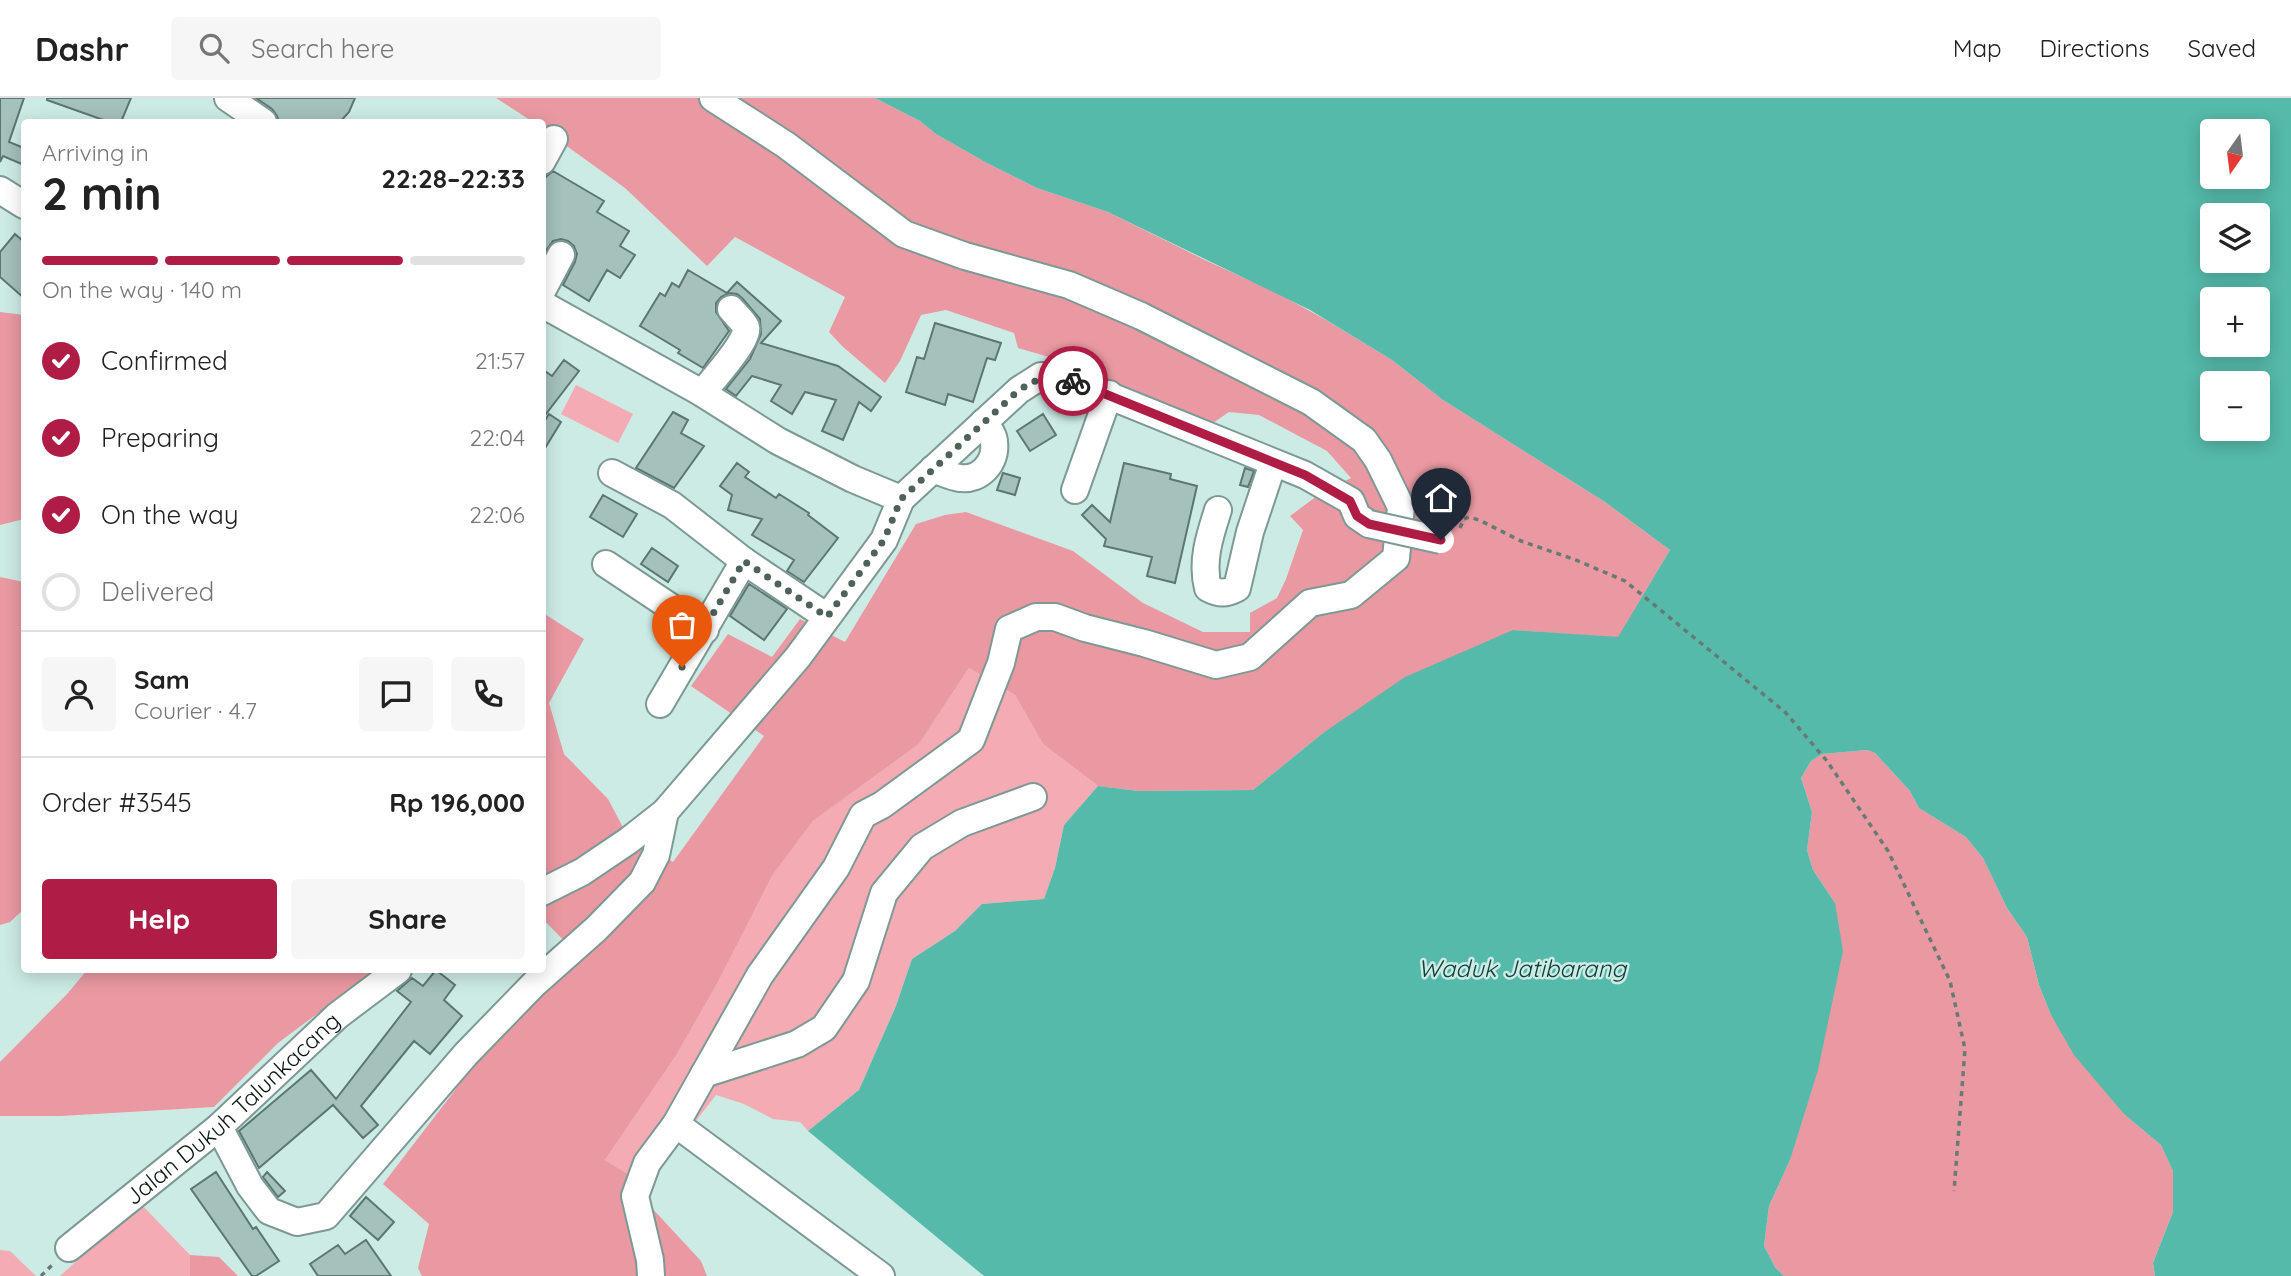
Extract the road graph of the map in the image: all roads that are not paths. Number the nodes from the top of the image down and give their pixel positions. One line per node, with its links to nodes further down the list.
1 (228, 98): 3 (street)
2 (713, 98): 29 (street)
3 (259, 119)
4 (0, 190): 5 (street)
5 (21, 203)
6 (561, 255): 7 (street)
7 (546, 283)
8 (546, 306): 10 (street)
9 (731, 309): 10 (street)
10 (702, 393): 17 (street)
11 (1109, 394): 12 (street); 13 (street); 16 (street)
12 (984, 422): 14 (street); 14 (street)
13 (1273, 463): 18 (street); 19 (street, bridge)
14 (933, 469): 17 (street)
15 (612, 473): 20 (street)
16 (1075, 490)
17 (901, 499): 22 (street)
18 (1218, 510)
19 (1441, 540)
20 (744, 561): 22 (street); 23 (street)
21 (606, 564): 23 (street)
22 (827, 617): 26 (street)
23 (705, 630): 24 (street)
24 (660, 704)
25 (1033, 797): 29 (street)
26 (664, 812): 27 (street); 31 (street)
27 (546, 890)
28 (394, 973): 31 (street, Jalan Dukuh Talunkacang)
29 (704, 1074): 30 (street)
30 (679, 1126): 33 (street); 34 (street)
31 (219, 1127): 32 (street, Jalan Dukuh Talunkacang)
32 (69, 1248)
33 (651, 1276)
34 (881, 1276)

